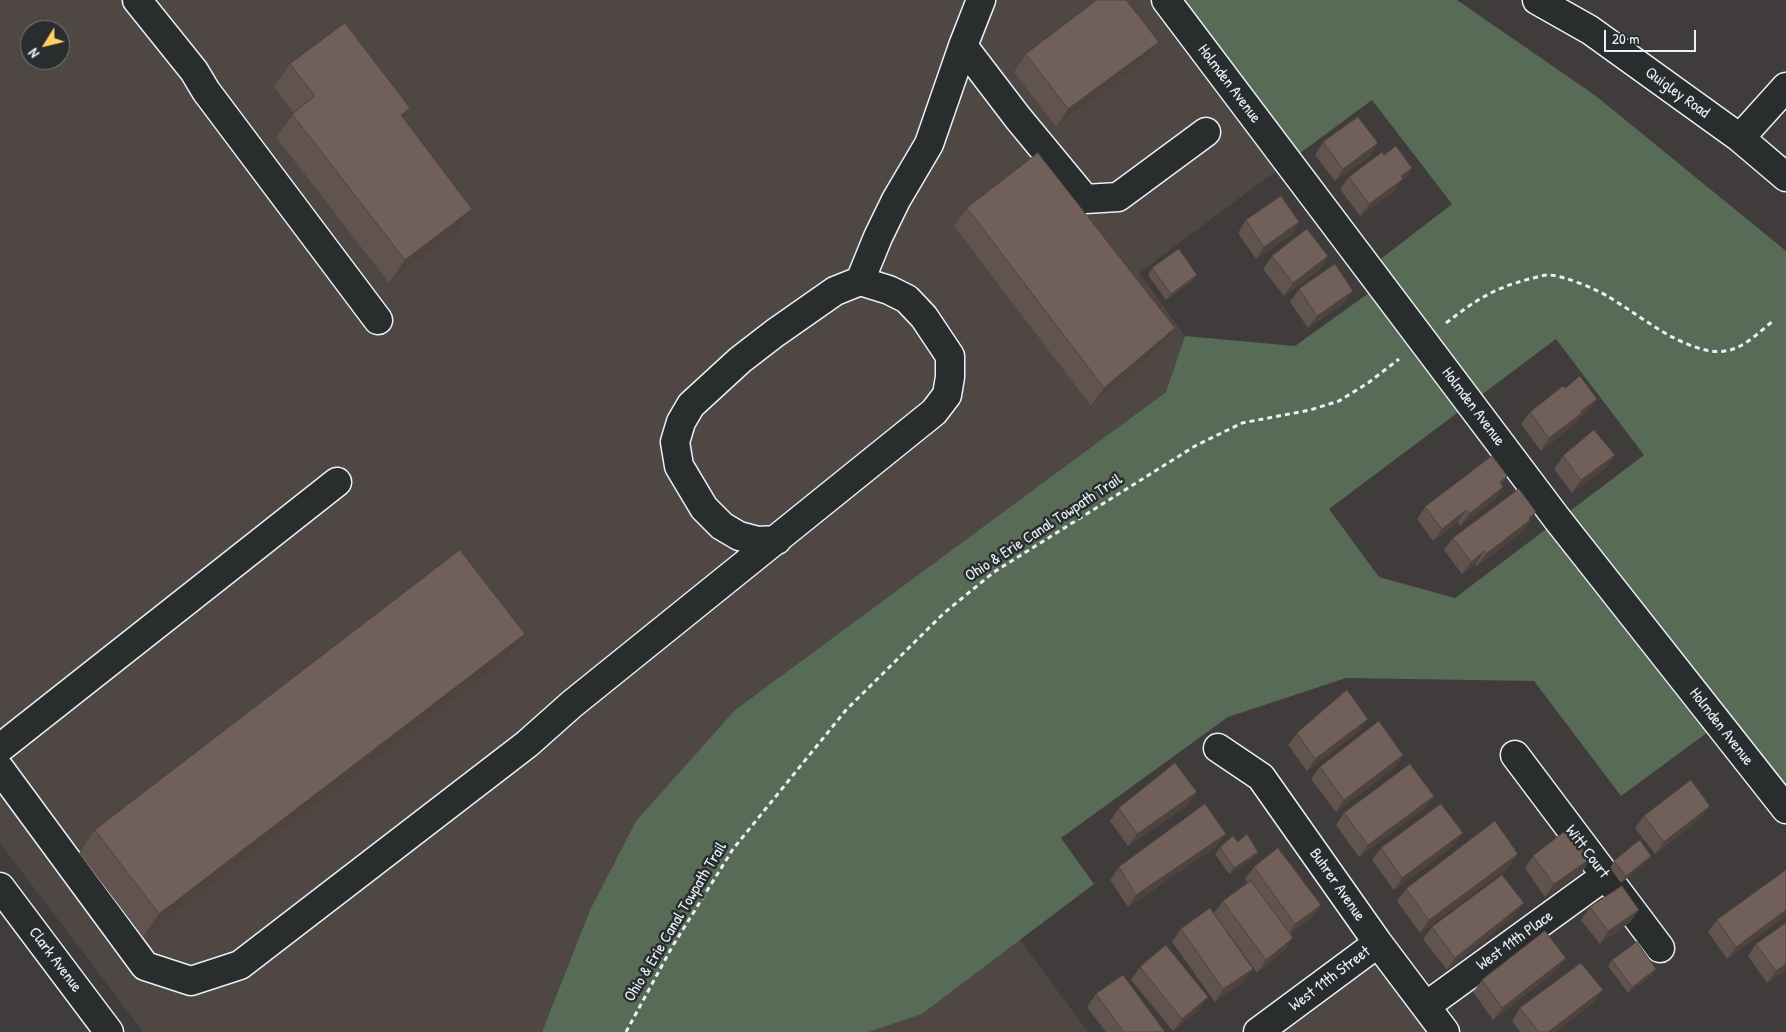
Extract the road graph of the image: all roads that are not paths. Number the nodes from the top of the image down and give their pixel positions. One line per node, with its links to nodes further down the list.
1 (137, 0): 11 (street)
2 (981, 0): 5 (street)
3 (1537, 0): 8 (street, Quigley Road)
4 (1171, 7): 18 (street, Holmden Avenue)
5 (963, 46): 7 (street); 10 (street)
6 (1786, 87): 8 (street)
7 (1206, 132)
8 (1740, 138): 9 (street, Quigley Road)
9 (1786, 177)
10 (860, 281): 13 (street); 13 (street)
11 (378, 320)
12 (337, 482): 14 (street)
13 (777, 540): 17 (street)
14 (0, 748)
15 (1218, 748): 21 (street, Buhrer Avenue)
16 (1515, 755): 19 (street, Witt Court)
17 (0, 769)
18 (1786, 809)
19 (1605, 876): 22 (street, Witt Court); 23 (street, West 11th Place)
20 (0, 888): 24 (street, Clark Avenue)
21 (1378, 943): 23 (street, Buhrer Avenue); 25 (street, West 11th Street)
22 (1660, 948)
23 (1426, 1006): 26 (street, Buhrer Avenue)
24 (109, 1032)
25 (1258, 1032)
26 (1446, 1032)

